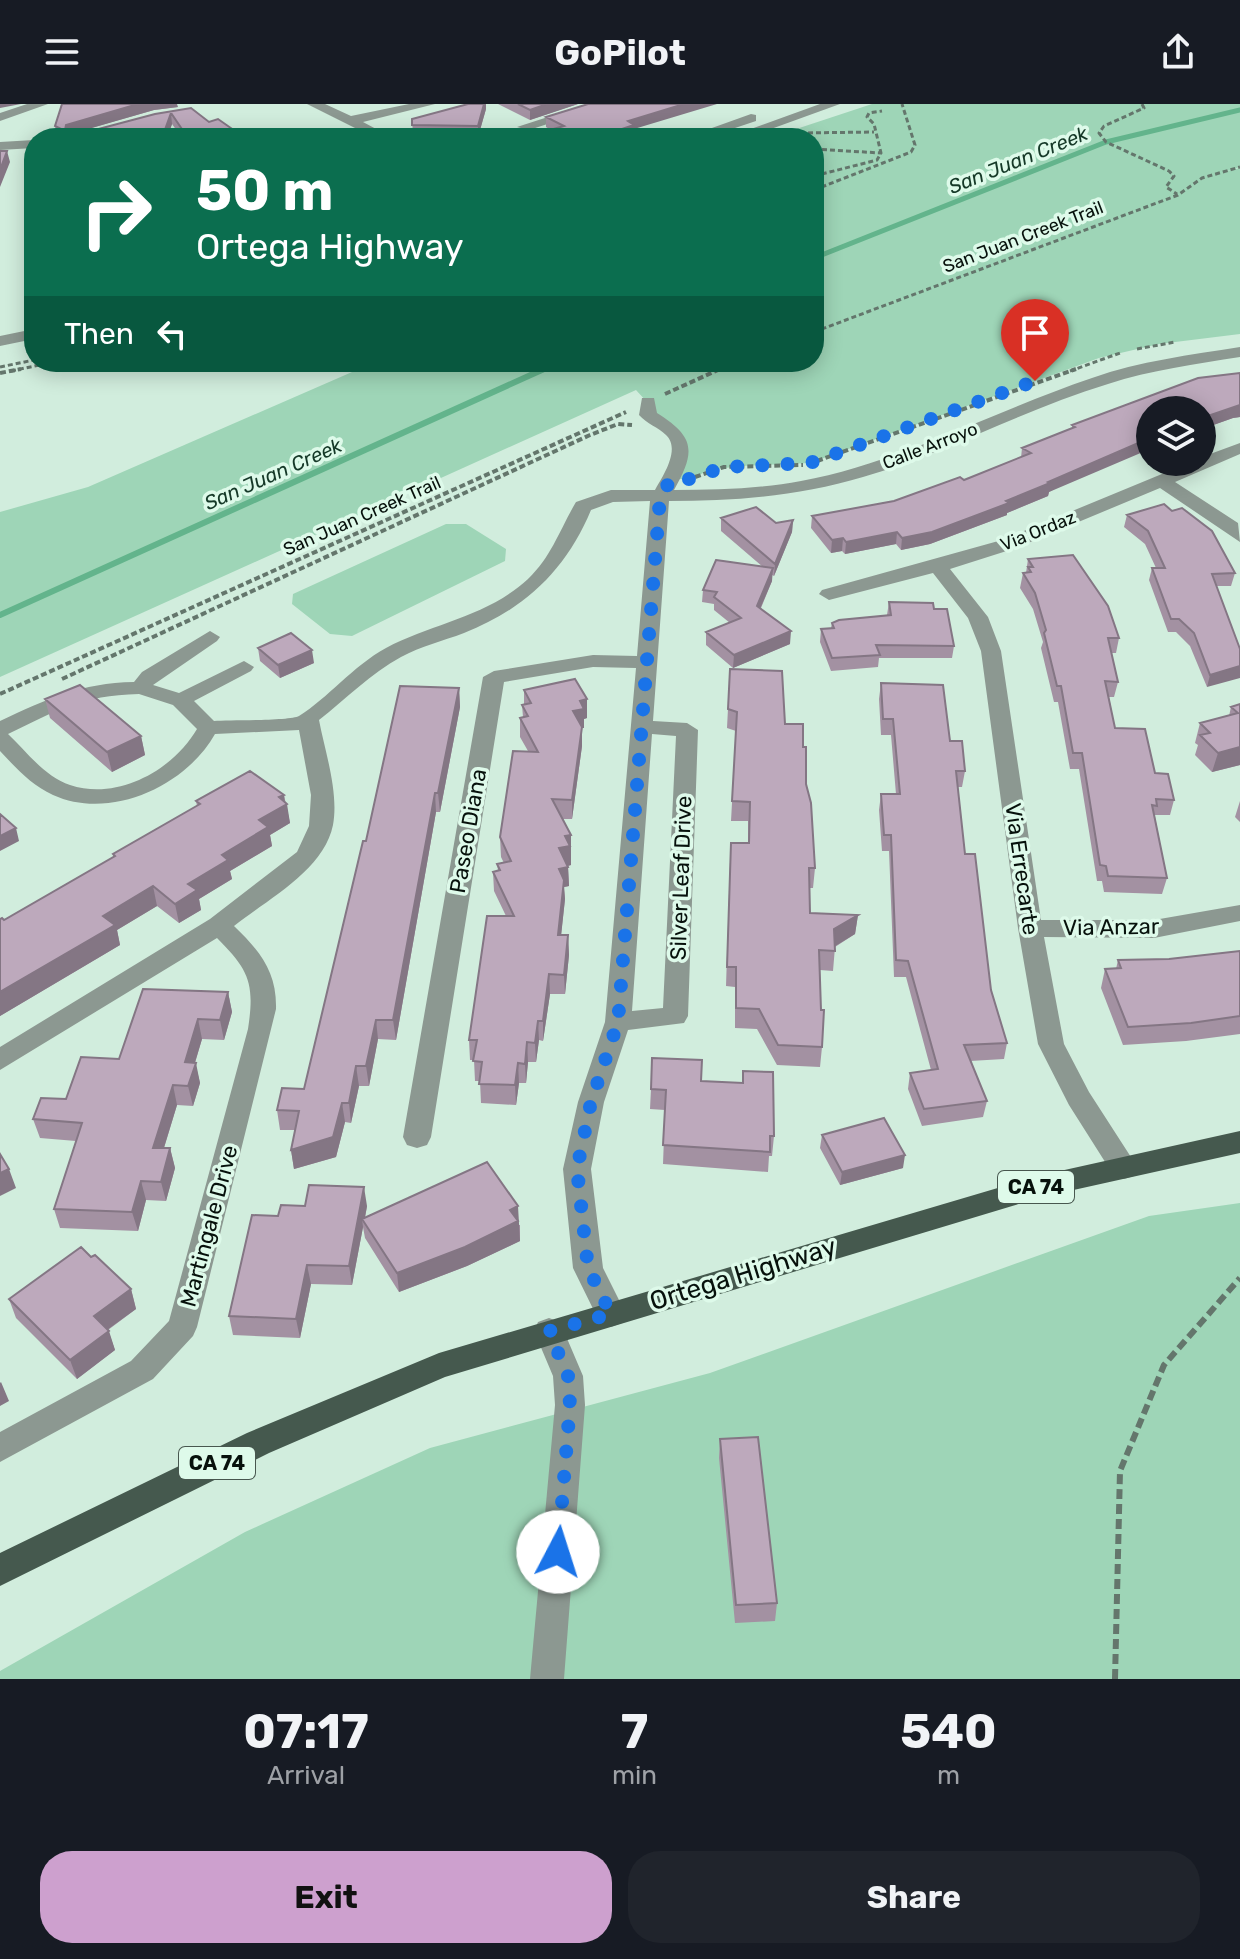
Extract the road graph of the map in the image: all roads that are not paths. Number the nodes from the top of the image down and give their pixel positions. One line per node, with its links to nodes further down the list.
1 (41, 104): 10 (street)
2 (314, 104): 11 (street)
3 (392, 104): 9 (street)
4 (428, 104): 8 (street)
5 (602, 104): 12 (street)
6 (791, 104): 14 (street)
7 (833, 104): 15 (street)
8 (410, 106): 9 (street)
9 (373, 115): 11 (street)
10 (0, 117)
11 (352, 120): 13 (street)
12 (524, 127)
13 (367, 128)
14 (720, 128)
15 (762, 128)
16 (24, 145): 17 (street)
17 (0, 146)
18 (24, 336): 19 (street)
19 (0, 341)
20 (24, 350): 22 (street)
21 (1240, 352): 26 (street, Calle Arroyo)
22 (0, 355)
23 (648, 402): 26 (street)
24 (1240, 448): 25 (street, Via Ordaz)
25 (1162, 481): 27 (street); 28 (street, Via Ordaz)
26 (665, 488): 31 (street); 35 (street)
27 (1240, 536)
28 (938, 566): 29 (street, Via Ordaz); 42 (street, Via Errecarte)
29 (829, 594)
30 (210, 637): 33 (street)
31 (647, 662): 36 (street); 45 (street, Paseo Diana)
32 (244, 667): 34 (street)
33 (140, 688): 34 (street); 38 (street)
34 (181, 700): 37 (street)
35 (309, 723): 37 (street); 41 (street)
36 (642, 727): 43 (street); 43 (street, Silver Leaf Drive)
37 (208, 728): 39 (street)
38 (0, 729)
39 (0, 738)
40 (1240, 913): 42 (street, Via Anzar)
41 (219, 925): 44 (street); 50 (street, Martingale Drive)
42 (1030, 928): 47 (street, Via Errecarte)
43 (618, 1022): 48 (street)
44 (0, 1060)
45 (417, 1137)
46 (1240, 1142): 47 (main road, Ortega Highway / CA 74)
47 (1124, 1168): 48 (main road, Ortega Highway / CA 74)
48 (611, 1314): 49 (main road, Ortega Highway / CA 74)
49 (549, 1331): 51 (main road, Ortega Highway / CA 74); 52 (street)
50 (0, 1448)
51 (0, 1570)
52 (547, 1679)

